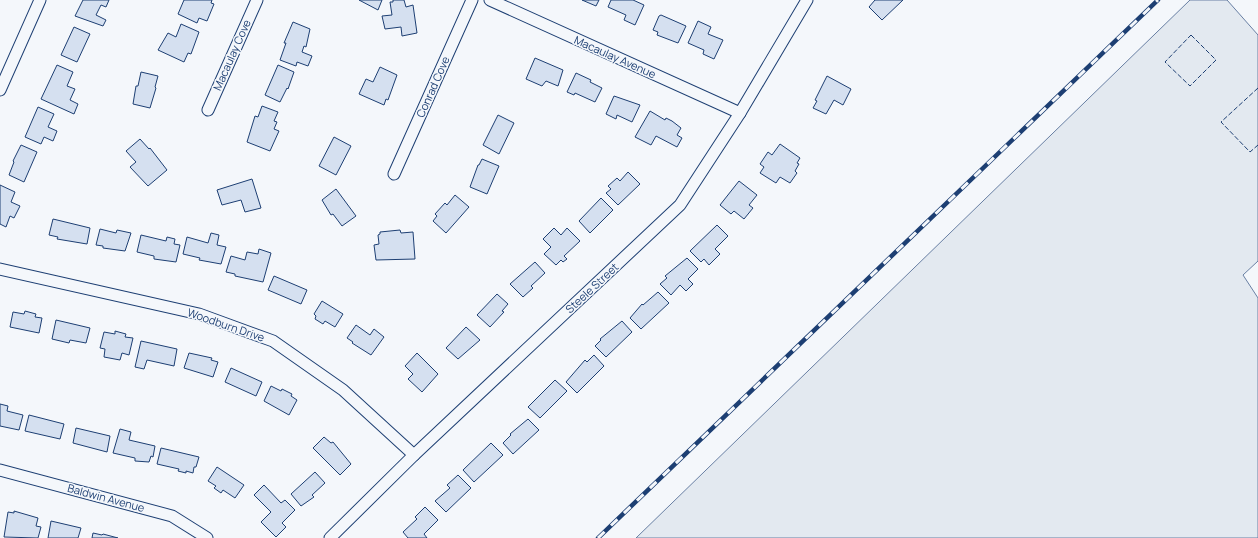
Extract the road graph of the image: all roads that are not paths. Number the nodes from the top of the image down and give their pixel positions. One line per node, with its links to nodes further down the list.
1 (40, 0): 6 (street)
2 (257, 0): 7 (street, Macaulay Cove)
3 (472, 0): 9 (street, Conrad Cove)
4 (490, 0): 8 (street, Macaulay Avenue)
5 (807, 0): 8 (street, Steele Street)
6 (0, 90)
7 (208, 110)
8 (740, 113): 11 (street, Steele Street)
9 (394, 174)
10 (0, 269): 11 (street, Woodburn Drive)
11 (414, 455): 14 (street, Steele Street)
12 (0, 470): 13 (street, Baldwin Avenue)
13 (207, 538)
14 (330, 538)

